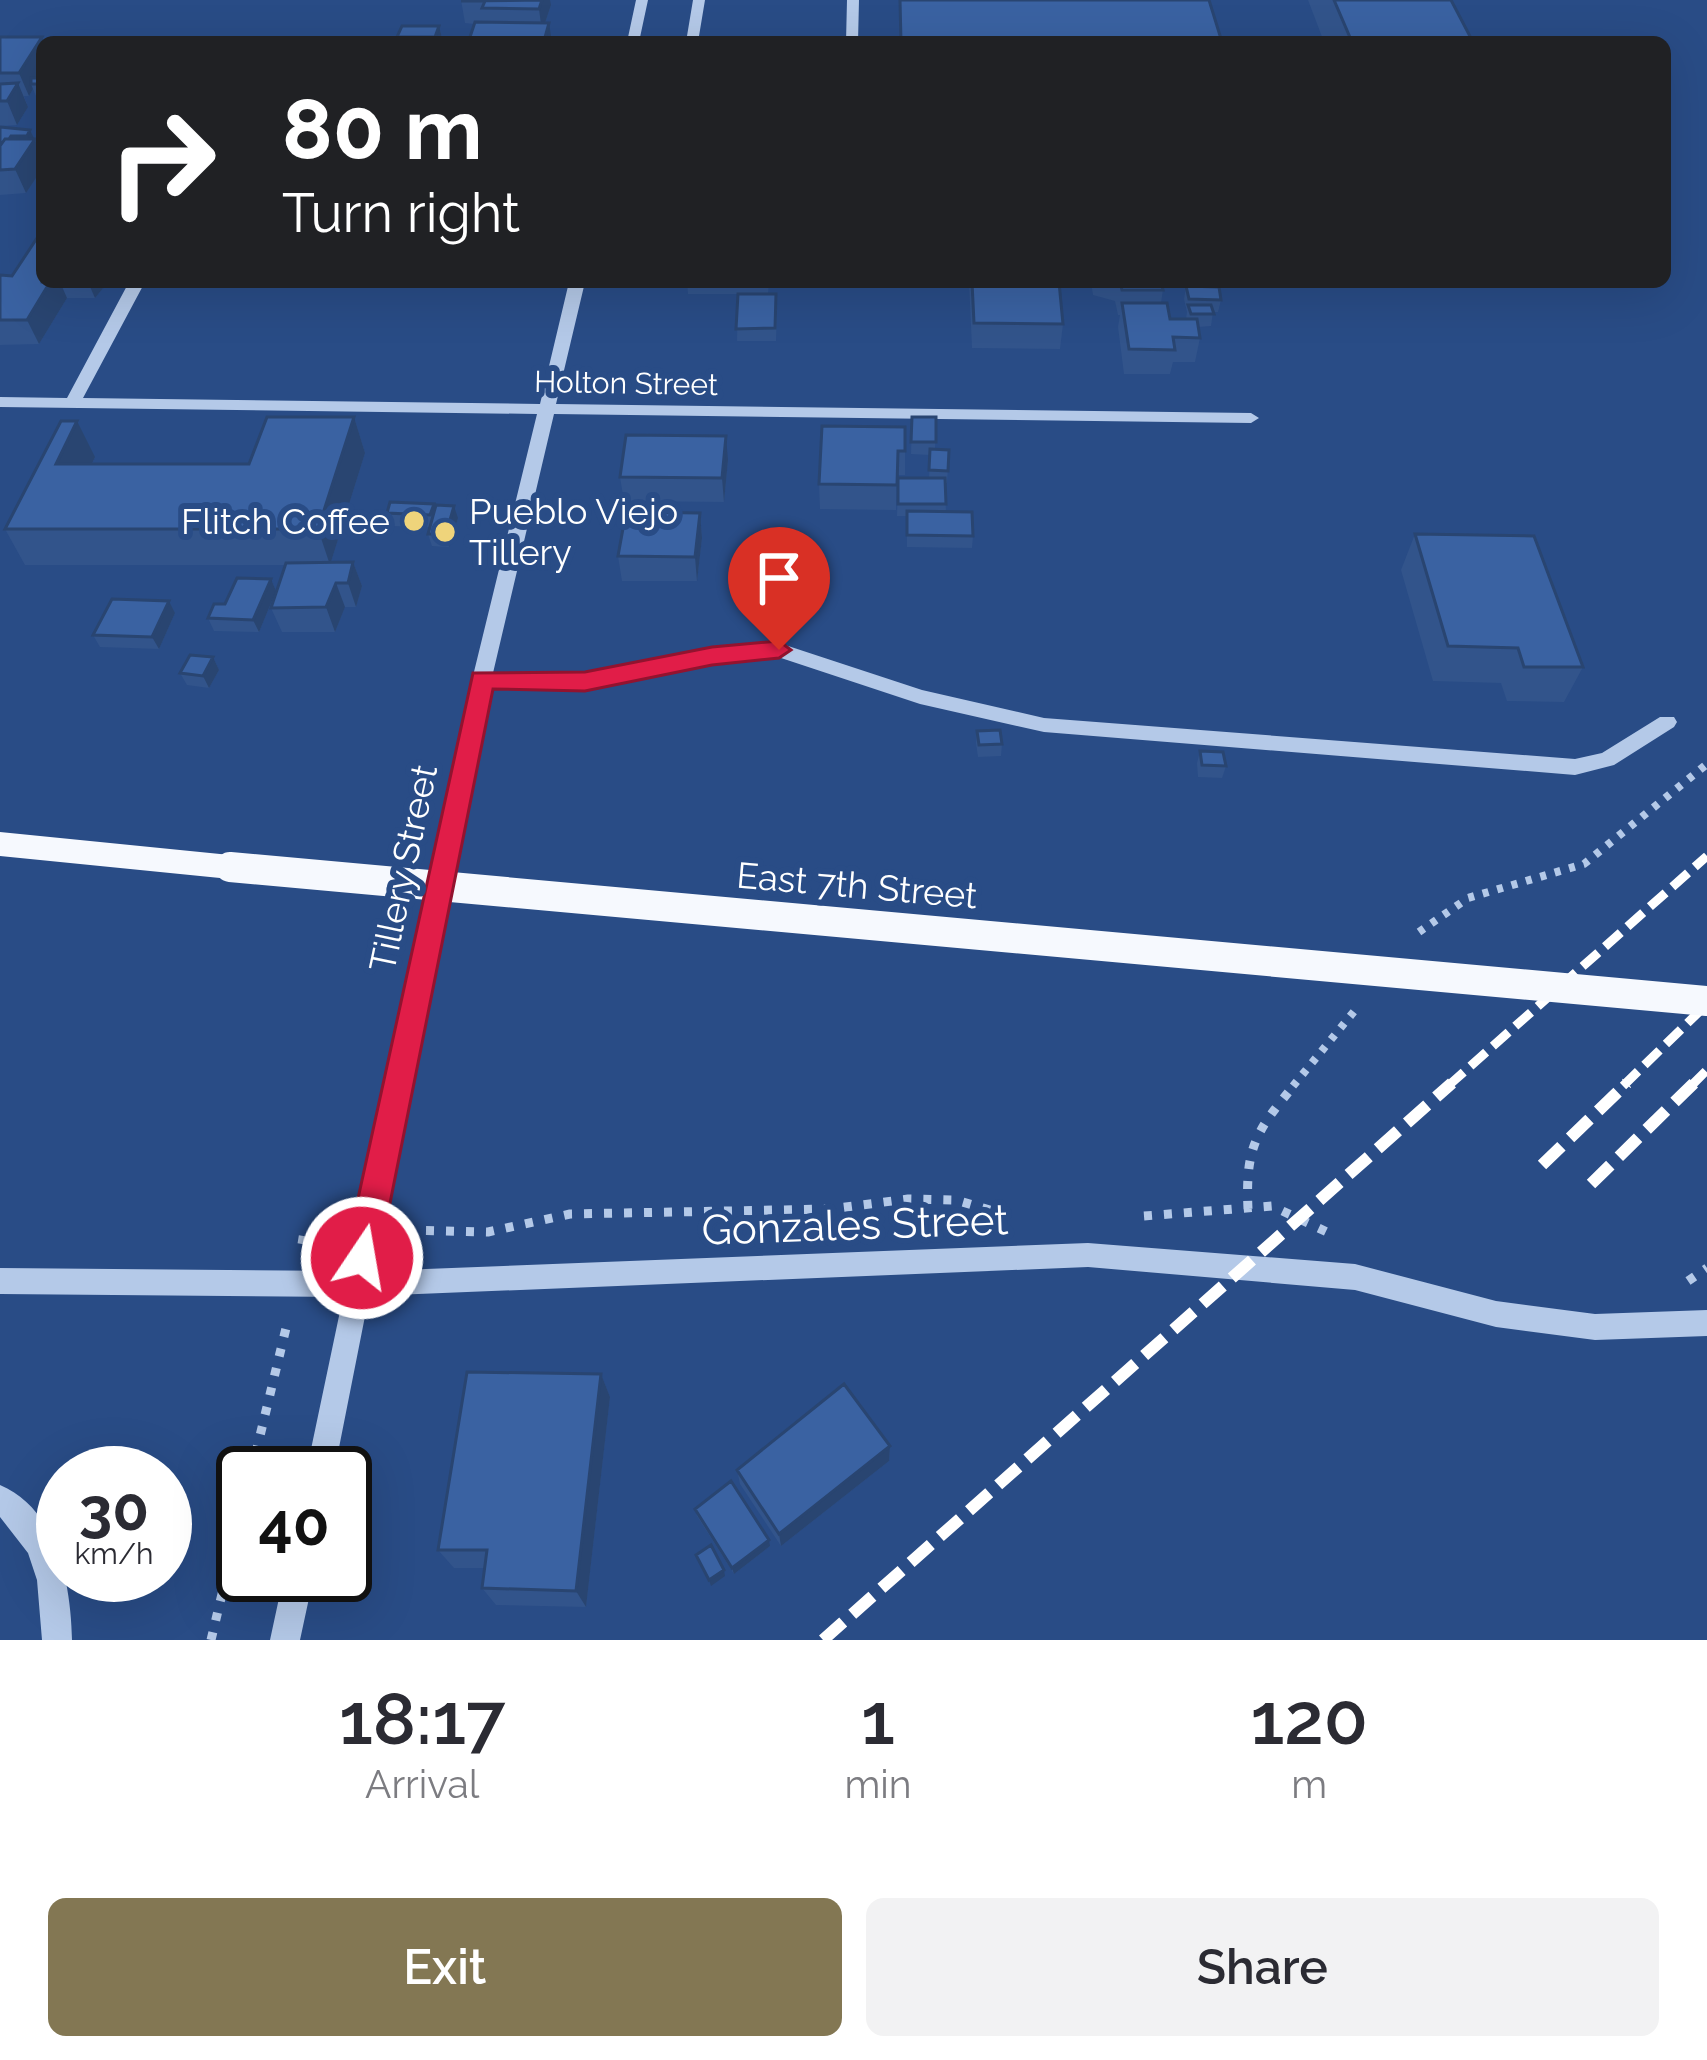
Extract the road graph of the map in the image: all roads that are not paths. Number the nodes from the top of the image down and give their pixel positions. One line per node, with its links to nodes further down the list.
1 (642, 0): 4 (street)
2 (699, 0): 5 (street)
3 (853, 0): 6 (street)
4 (634, 36)
5 (693, 36)
6 (852, 36)
7 (132, 288): 10 (street)
8 (576, 288): 11 (street, Tillery Street)
9 (0, 402): 10 (street, Holton Street)
10 (72, 403): 11 (street, Holton Street)
11 (548, 410): 12 (street, Holton Street); 13 (street, Tillery Street)
12 (1251, 418)
13 (482, 680): 14 (street); 18 (street, Tillery Street)
14 (1667, 722)
15 (0, 844): 16 (main road, East 7th Street, bridge)
16 (1707, 1001)
17 (0, 1281): 18 (street, Gonzales Street)
18 (356, 1284): 19 (street, Gonzales Street); 20 (street, Tillery Street)
19 (1707, 1323)
20 (325, 1446)
21 (0, 1499): 23 (street)
22 (293, 1602): 24 (street)
23 (57, 1640)
24 (285, 1640)

